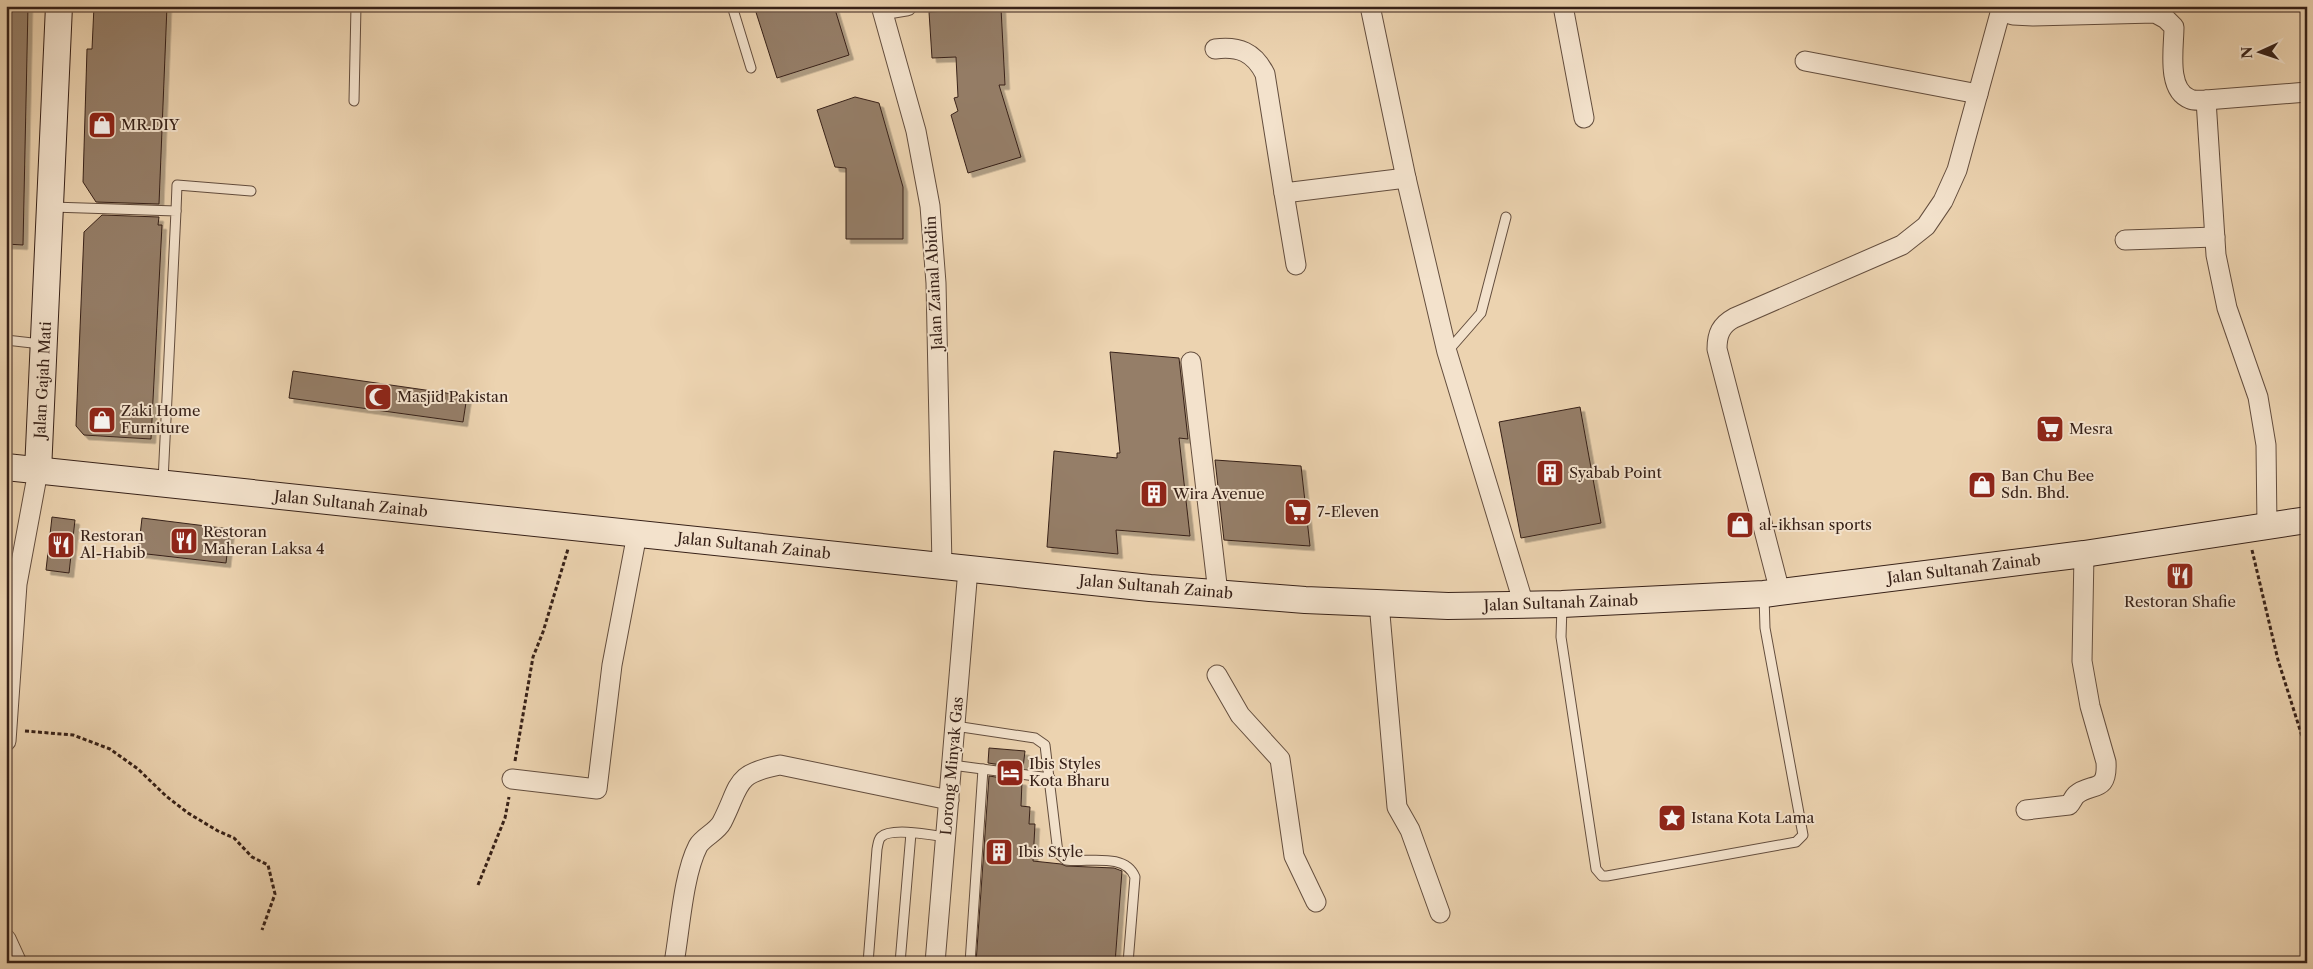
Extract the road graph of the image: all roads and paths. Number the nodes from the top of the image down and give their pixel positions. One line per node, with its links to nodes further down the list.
1 (356, 6): 15 (lane)
2 (732, 6): 11 (lane)
3 (907, 6): 6 (street)
4 (1370, 6): 17 (street)
5 (1563, 6): 16 (street)
6 (882, 8): 38 (street, Jalan Zainal Abidin)
7 (2001, 9): 13 (street); 14 (street)
8 (61, 10): 20 (main road, Jalan Gajah Mati)
9 (1215, 50): 19 (street)
10 (1805, 61): 13 (street)
11 (751, 68)
12 (2307, 92): 14 (street)
13 (1978, 94): 41 (street)
14 (2206, 100): 23 (street)
15 (354, 101)
16 (1584, 118)
17 (1406, 178): 19 (street); 28 (street)
18 (251, 191): 21 (lane)
19 (1284, 193): 25 (street)
20 (51, 207): 21 (lane); 27 (main road, Jalan Gajah Mati)
21 (176, 211): 32 (lane)
22 (1506, 218): 28 (lane)
23 (2215, 237): 24 (street); 35 (street)
24 (2125, 240)
25 (1296, 265)
26 (6, 340): 27 (lane)
27 (44, 345): 31 (main road, Jalan Gajah Mati)
28 (1447, 352): 44 (street)
29 (1191, 362): 40 (street)
30 (6, 467): 31 (main road, Jalan Sultanah Zainab)
31 (38, 471): 32 (main road, Jalan Sultanah Zainab); 47 (street, Jalan Gajah Mati)
32 (163, 484): 34 (main road, Jalan Sultanah Zainab)
33 (2307, 520): 35 (main road, Jalan Sultanah Zainab)
34 (574, 527): 36 (main road, Jalan Sultanah Zainab); 53 (path)
35 (2257, 527): 37 (main road, Jalan Sultanah Zainab); 49 (path)
36 (637, 534): 38 (main road, Jalan Sultanah Zainab); 53 (street)
37 (2084, 554): 41 (main road, Jalan Sultanah Zainab); 55 (street)
38 (942, 566): 39 (main road, Jalan Sultanah Zainab)
39 (968, 569): 40 (main road, Jalan Sultanah Zainab); 46 (street, Lorong Minyak Gas)
40 (1218, 593): 42 (main road, Jalan Sultanah Zainab)
41 (1772, 593): 43 (main road, Jalan Sultanah Zainab); 43 (lane)
42 (1379, 603): 44 (main road, Jalan Sultanah Zainab); 60 (street)
43 (1562, 604): 44 (main road, Jalan Sultanah Zainab)
44 (1524, 605)
45 (1217, 675): 59 (street)
46 (955, 726): 50 (street, Lorong Minyak Gas); 52 (lane)
47 (7, 730): 48 (street, Jalan Gajah Mati); 61 (path)
48 (6, 741)
49 (2307, 752)
50 (952, 764): 51 (lane); 54 (street, Lorong Minyak Gas)
51 (983, 769): 52 (lane); 68 (lane)
52 (1050, 778): 69 (lane)
53 (512, 779): 58 (path)
54 (949, 800): 57 (street, Lorong Minyak Gas); 64 (street)
55 (2026, 810)
56 (911, 833): 57 (lane); 65 (lane); 66 (lane)
57 (946, 836): 67 (street, Lorong Minyak Gas)
58 (478, 885)
59 (1316, 902)
60 (1440, 913)
61 (262, 930)
62 (6, 939): 63 (street)
63 (17, 963)
64 (674, 963)
65 (868, 963)
66 (900, 963)
67 (935, 963)
68 (970, 963)
69 (1128, 963)

